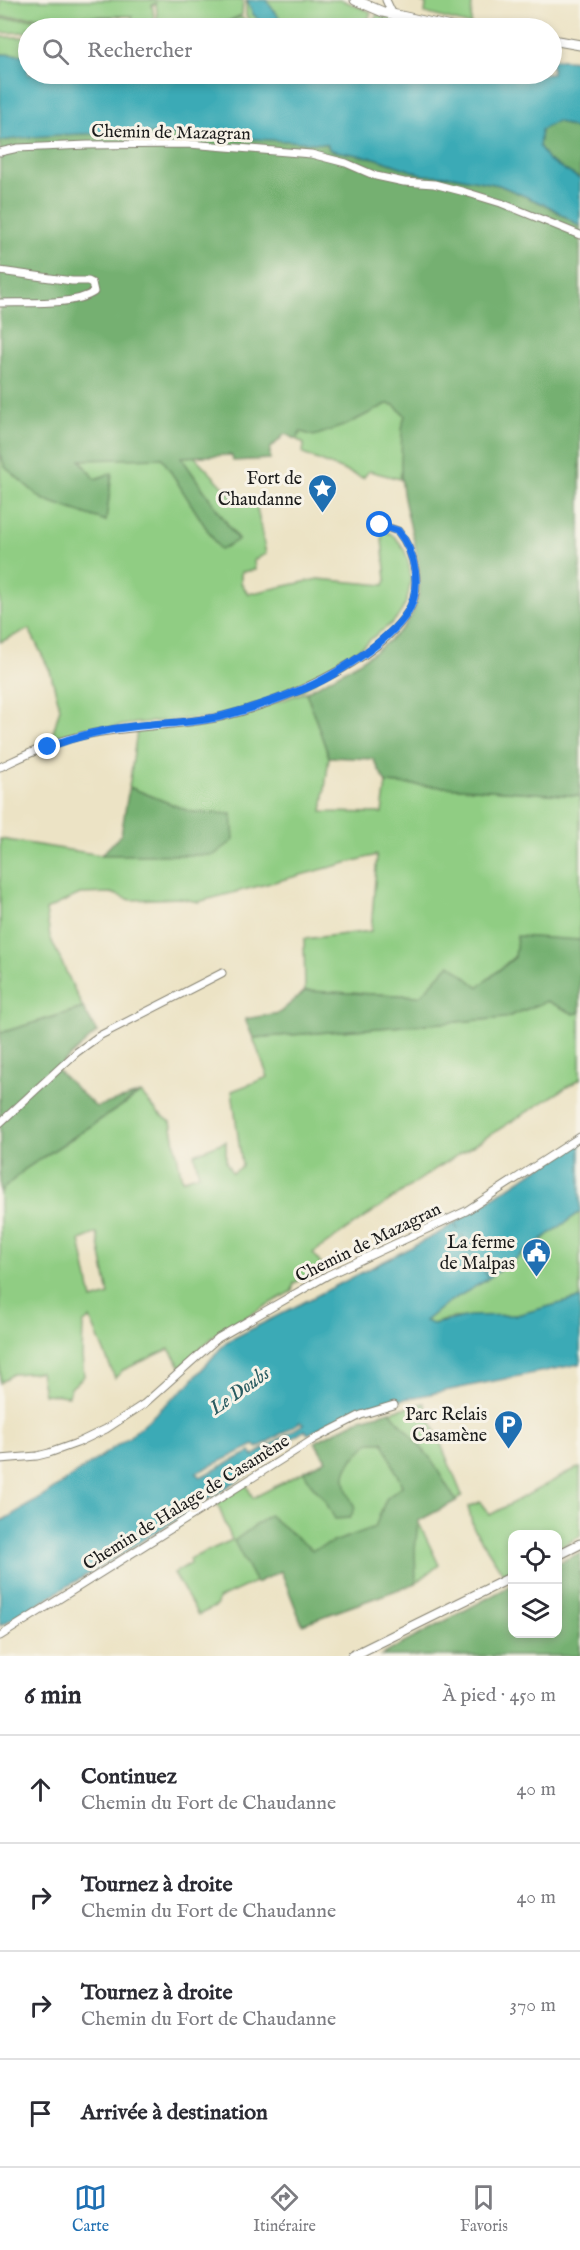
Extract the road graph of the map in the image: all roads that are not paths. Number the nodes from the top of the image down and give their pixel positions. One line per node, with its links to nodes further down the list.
1 (355, 0): 3 (main road)
2 (386, 0): 3 (street)
3 (393, 15): 4 (main road)
4 (407, 18)
5 (562, 42): 6 (main road)
6 (580, 45)
7 (0, 152): 8 (street, Chemin de Mazagran)
8 (580, 235)
9 (0, 271): 10 (street)
10 (0, 303)
11 (380, 525): 12 (street)
12 (0, 767)
13 (222, 973): 14 (street)
14 (0, 1123)
15 (580, 1137): 17 (street, Chemin de Mazagran)
16 (394, 1405): 21 (street, Chemin de Halage de Casamène)
17 (0, 1459)
18 (580, 1544): 19 (main road)
19 (562, 1553)
20 (508, 1579): 22 (main road)
21 (0, 1636)
22 (352, 1656)

